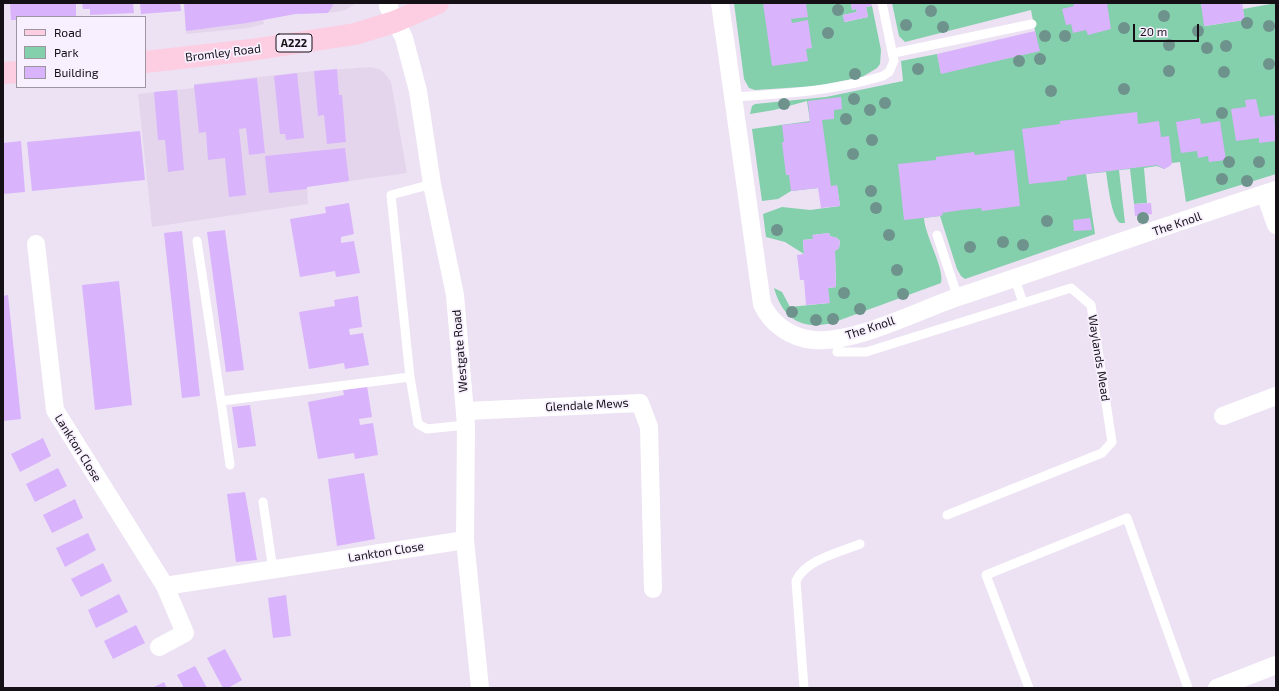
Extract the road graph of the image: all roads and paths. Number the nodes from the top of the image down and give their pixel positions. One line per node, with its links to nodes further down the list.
1 (438, 3): 4 (main road, Bromley Road / A222)
2 (720, 3): 10 (street, The Knoll)
3 (882, 3): 6 (lane)
4 (391, 12): 7 (main road, Bromley Road / A222); 11 (street, Westgate Road)
5 (1032, 24): 6 (lane)
6 (894, 53): 10 (lane)
7 (146, 62)
8 (16, 72): 9 (main road)
9 (3, 73)
10 (733, 97): 20 (street, The Knoll)
11 (432, 184): 21 (lane); 25 (street, Westgate Road)
12 (1270, 192): 13 (street); 17 (street, The Knoll)
13 (1276, 225)
14 (937, 235): 18 (lane)
15 (197, 241): 23 (lane)
16 (36, 244): 32 (street, Lankton Close)
17 (1015, 280): 18 (street, The Knoll); 19 (lane)
18 (958, 298): 20 (street, The Knoll)
19 (1023, 303): 20 (lane, Waylands Mead); 28 (lane, Waylands Mead)
20 (841, 338)
21 (410, 377): 23 (lane); 25 (lane)
22 (1276, 396): 24 (street)
23 (221, 401): 26 (lane)
24 (1223, 416)
25 (466, 418): 29 (street, Westgate Road); 33 (street, Glendale Mews)
26 (230, 465)
27 (263, 502): 31 (lane)
28 (947, 515)
29 (465, 540): 31 (street, Lankton Close); 36 (street, Westgate Road)
30 (860, 544): 37 (lane)
31 (273, 570): 32 (street, Lankton Close)
32 (165, 586): 34 (street, Lankton Close)
33 (653, 588)
34 (159, 647)
35 (1276, 665): 40 (street)
36 (480, 688)
37 (804, 688)
38 (1029, 688): 39 (lane)
39 (1188, 688)
40 (1217, 688)

